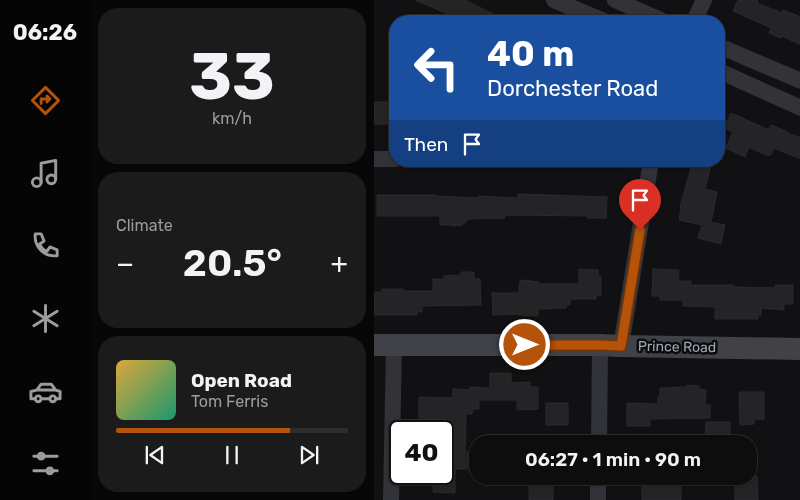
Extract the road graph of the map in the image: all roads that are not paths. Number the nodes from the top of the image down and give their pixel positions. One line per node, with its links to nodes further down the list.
1 (554, 0): 4 (street)
2 (615, 0): 5 (street)
3 (704, 0): 6 (street)
4 (590, 15)
5 (649, 15)
6 (697, 15)
7 (725, 49): 9 (street)
8 (725, 74): 10 (street)
9 (800, 81)
10 (800, 108)
11 (374, 159): 12 (street)
12 (389, 159)
13 (649, 167): 14 (street)
14 (611, 345): 15 (street, Prince Road); 16 (street, Prince Road); 17 (street)
15 (384, 346): 19 (street)
16 (800, 349)
17 (600, 435)
18 (598, 485): 20 (street)
19 (391, 500)
20 (598, 500)

